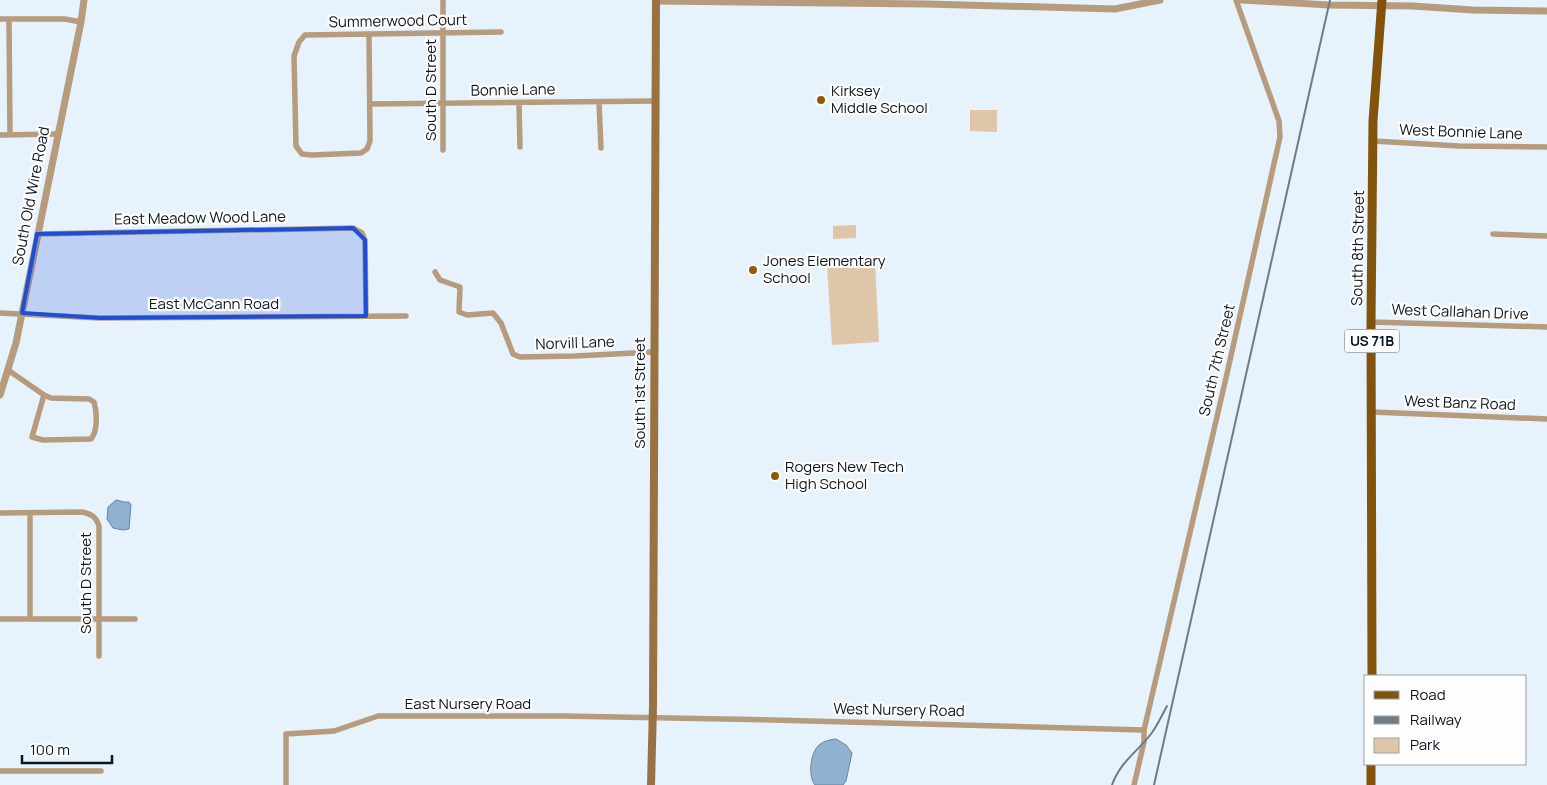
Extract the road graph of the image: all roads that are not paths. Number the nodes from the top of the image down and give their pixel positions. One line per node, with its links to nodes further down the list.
1 (84, 0): 11 (street, South Old Wire Road)
2 (443, 0): 13 (street, South D Street)
3 (1160, 0): 6 (street)
4 (1236, 0): 53 (street, South 7th Street)
5 (1242, 0): 7 (street)
6 (656, 1): 15 (main road, South 1st Street)
7 (1382, 3): 8 (street); 23 (main road, South 8th Street / US 71B)
8 (1547, 11)
9 (0, 19): 10 (street)
10 (8, 19): 11 (street); 22 (street)
11 (81, 22): 20 (street, South Old Wire Road)
12 (501, 32): 13 (street, Summerwood Court)
13 (443, 33): 14 (street, Summerwood Court); 17 (street, South D Street)
14 (369, 34): 19 (street); 19 (street, Summerwood Court)
15 (655, 101): 16 (street, Bonnie Lane); 38 (main road, South 1st Street)
16 (599, 102): 18 (street, Bonnie Lane); 25 (street)
17 (443, 103): 18 (street, Bonnie Lane); 19 (street, Bonnie Lane); 27 (street, South D Street)
18 (519, 103): 24 (street)
19 (370, 104)
20 (58, 134): 22 (street); 28 (street, South Old Wire Road)
21 (0, 135): 22 (street)
22 (10, 135)
23 (1373, 141): 26 (street, West Bonnie Lane); 36 (main road, South 8th Street / US 71B)
24 (520, 147)
25 (600, 148)
26 (1547, 148)
27 (443, 150)
28 (37, 234): 33 (street, South Old Wire Road); 34 (street, East Meadow Wood Lane)
29 (1493, 234): 30 (street)
30 (1547, 236)
31 (436, 272): 38 (street, Norvill Lane)
32 (0, 313): 33 (street, East McCann Road)
33 (22, 313): 34 (street, East McCann Road); 39 (street, South Old Wire Road)
34 (366, 316): 35 (street, East McCann Road)
35 (406, 316)
36 (1371, 322): 37 (street, West Callahan Drive); 42 (main road, South 8th Street / US 71B)
37 (1547, 327)
38 (654, 352): 52 (main road, South 1st Street)
39 (8, 370): 40 (street, South Old Wire Road); 41 (street)
40 (0, 395)
41 (44, 395): 41 (street)
42 (1372, 412): 43 (street, West Banz Road); 51 (main road, South 8th Street / US 71B)
43 (1547, 420)
44 (0, 513): 45 (street)
45 (30, 513): 47 (street); 48 (street, South D Street)
46 (0, 619): 47 (street)
47 (30, 619): 48 (street)
48 (98, 619): 49 (street); 50 (street, South D Street)
49 (135, 619)
50 (98, 656)
51 (1372, 675)
52 (653, 719): 53 (street, West Nursery Road); 57 (street, East Nursery Road); 58 (main road, South 1st Street)
53 (1144, 730): 59 (street, South 7th Street)
54 (1371, 765): 60 (main road)
55 (0, 771): 56 (street)
56 (101, 771)
57 (286, 785)
58 (651, 785)
59 (1134, 785)
60 (1371, 785)

